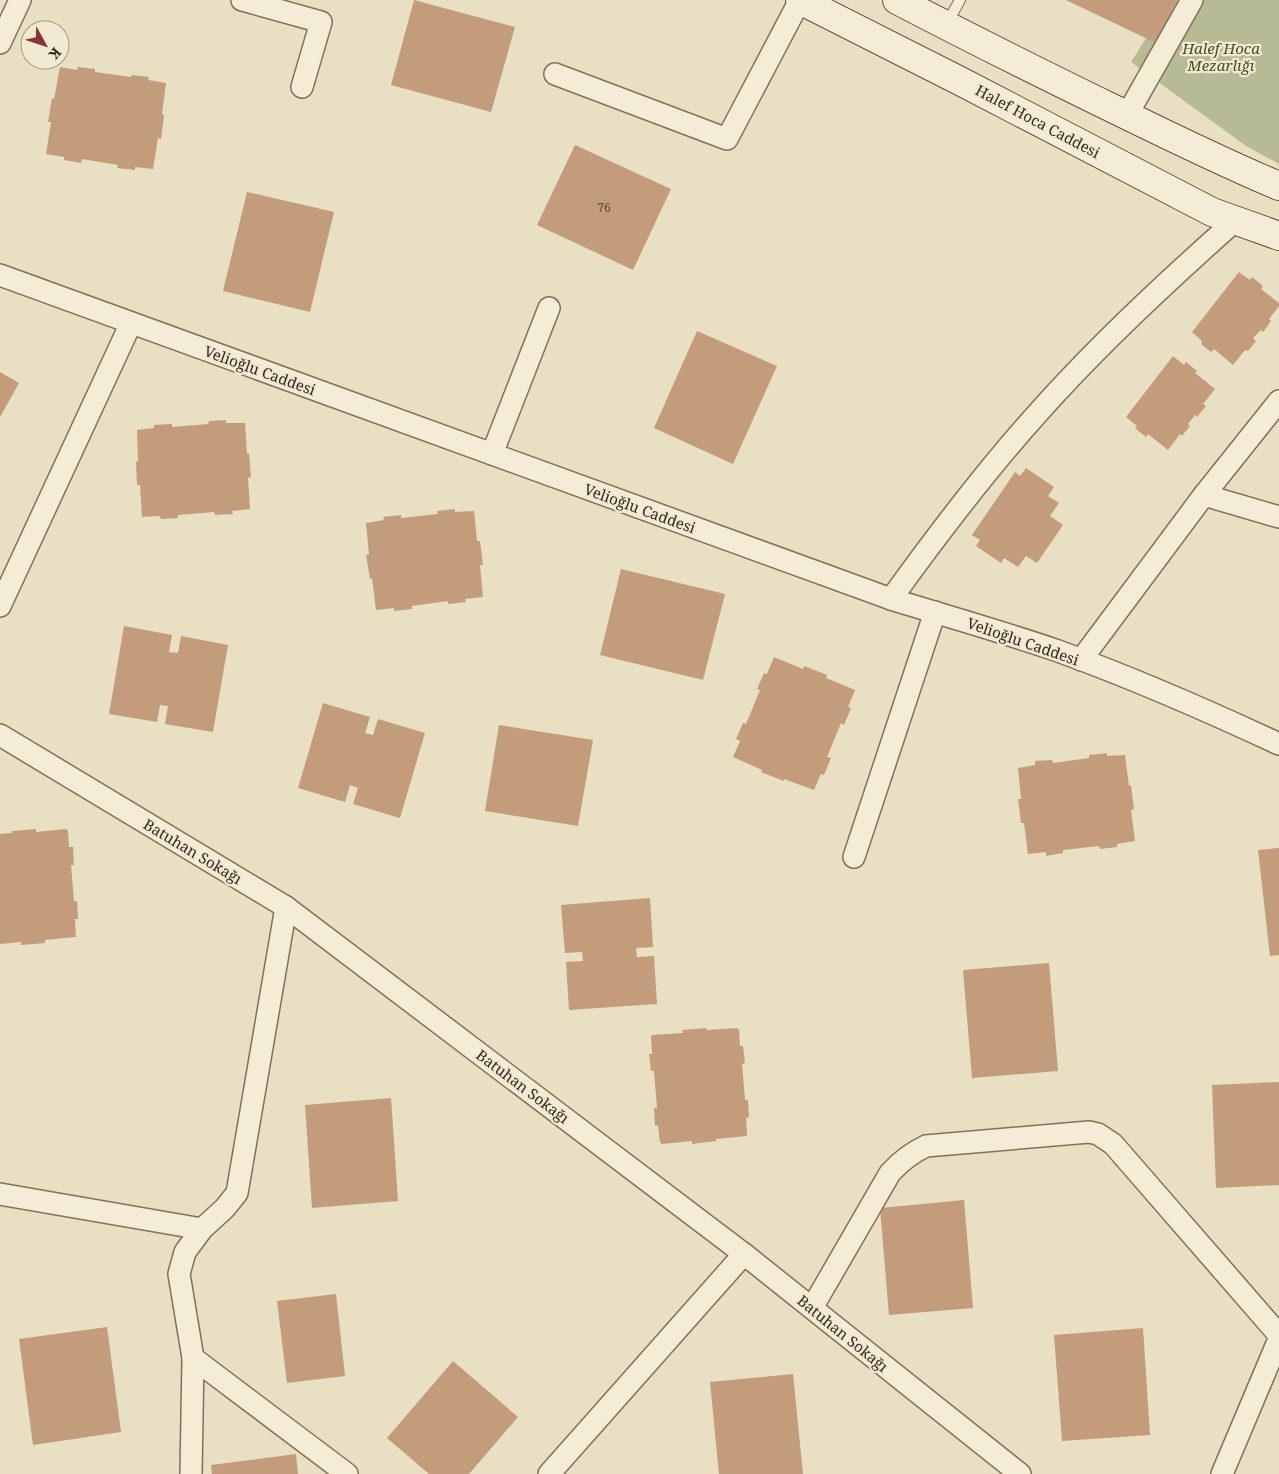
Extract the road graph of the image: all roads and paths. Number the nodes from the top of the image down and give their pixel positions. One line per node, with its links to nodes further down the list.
1 (20, 0): 8 (street)
2 (242, 0): 10 (street)
3 (800, 0): 9 (street); 13 (main road, Halef Hoca Caddesi)
4 (897, 0): 7 (main road)
5 (960, 0): 7 (lane)
6 (1192, 0): 11 (street)
7 (946, 25): 11 (main road)
8 (0, 43)
9 (555, 74)
10 (302, 87)
11 (1127, 115): 12 (main road)
12 (1279, 186)
13 (1235, 220): 14 (main road, Halef Hoca Caddesi); 22 (street)
14 (1279, 236)
15 (0, 275): 17 (street, Velioğlu Caddesi)
16 (548, 308): 19 (street)
17 (131, 323): 19 (street, Velioğlu Caddesi); 23 (street)
18 (1279, 401): 20 (street)
19 (492, 454): 22 (street, Velioğlu Caddesi)
20 (1204, 495): 21 (street); 25 (street)
21 (1279, 517)
22 (890, 599): 24 (street, Velioğlu Caddesi)
23 (0, 606)
24 (935, 612): 25 (street, Velioğlu Caddesi); 28 (street)
25 (1081, 660): 27 (street, Velioğlu Caddesi)
26 (0, 735): 29 (street, Batuhan Sokağı)
27 (1279, 744)
28 (854, 857)
29 (286, 907): 31 (street); 32 (street, Batuhan Sokağı)
30 (0, 1194): 31 (street)
31 (202, 1229): 36 (street)
32 (744, 1254): 33 (street, Batuhan Sokağı); 39 (street)
33 (812, 1308): 34 (street); 40 (street, Batuhan Sokağı)
34 (1279, 1335)
35 (1279, 1339): 41 (street)
36 (193, 1358): 37 (street); 38 (street)
37 (191, 1474)
38 (347, 1474)
39 (549, 1474)
40 (1020, 1474)
41 (1222, 1474)

